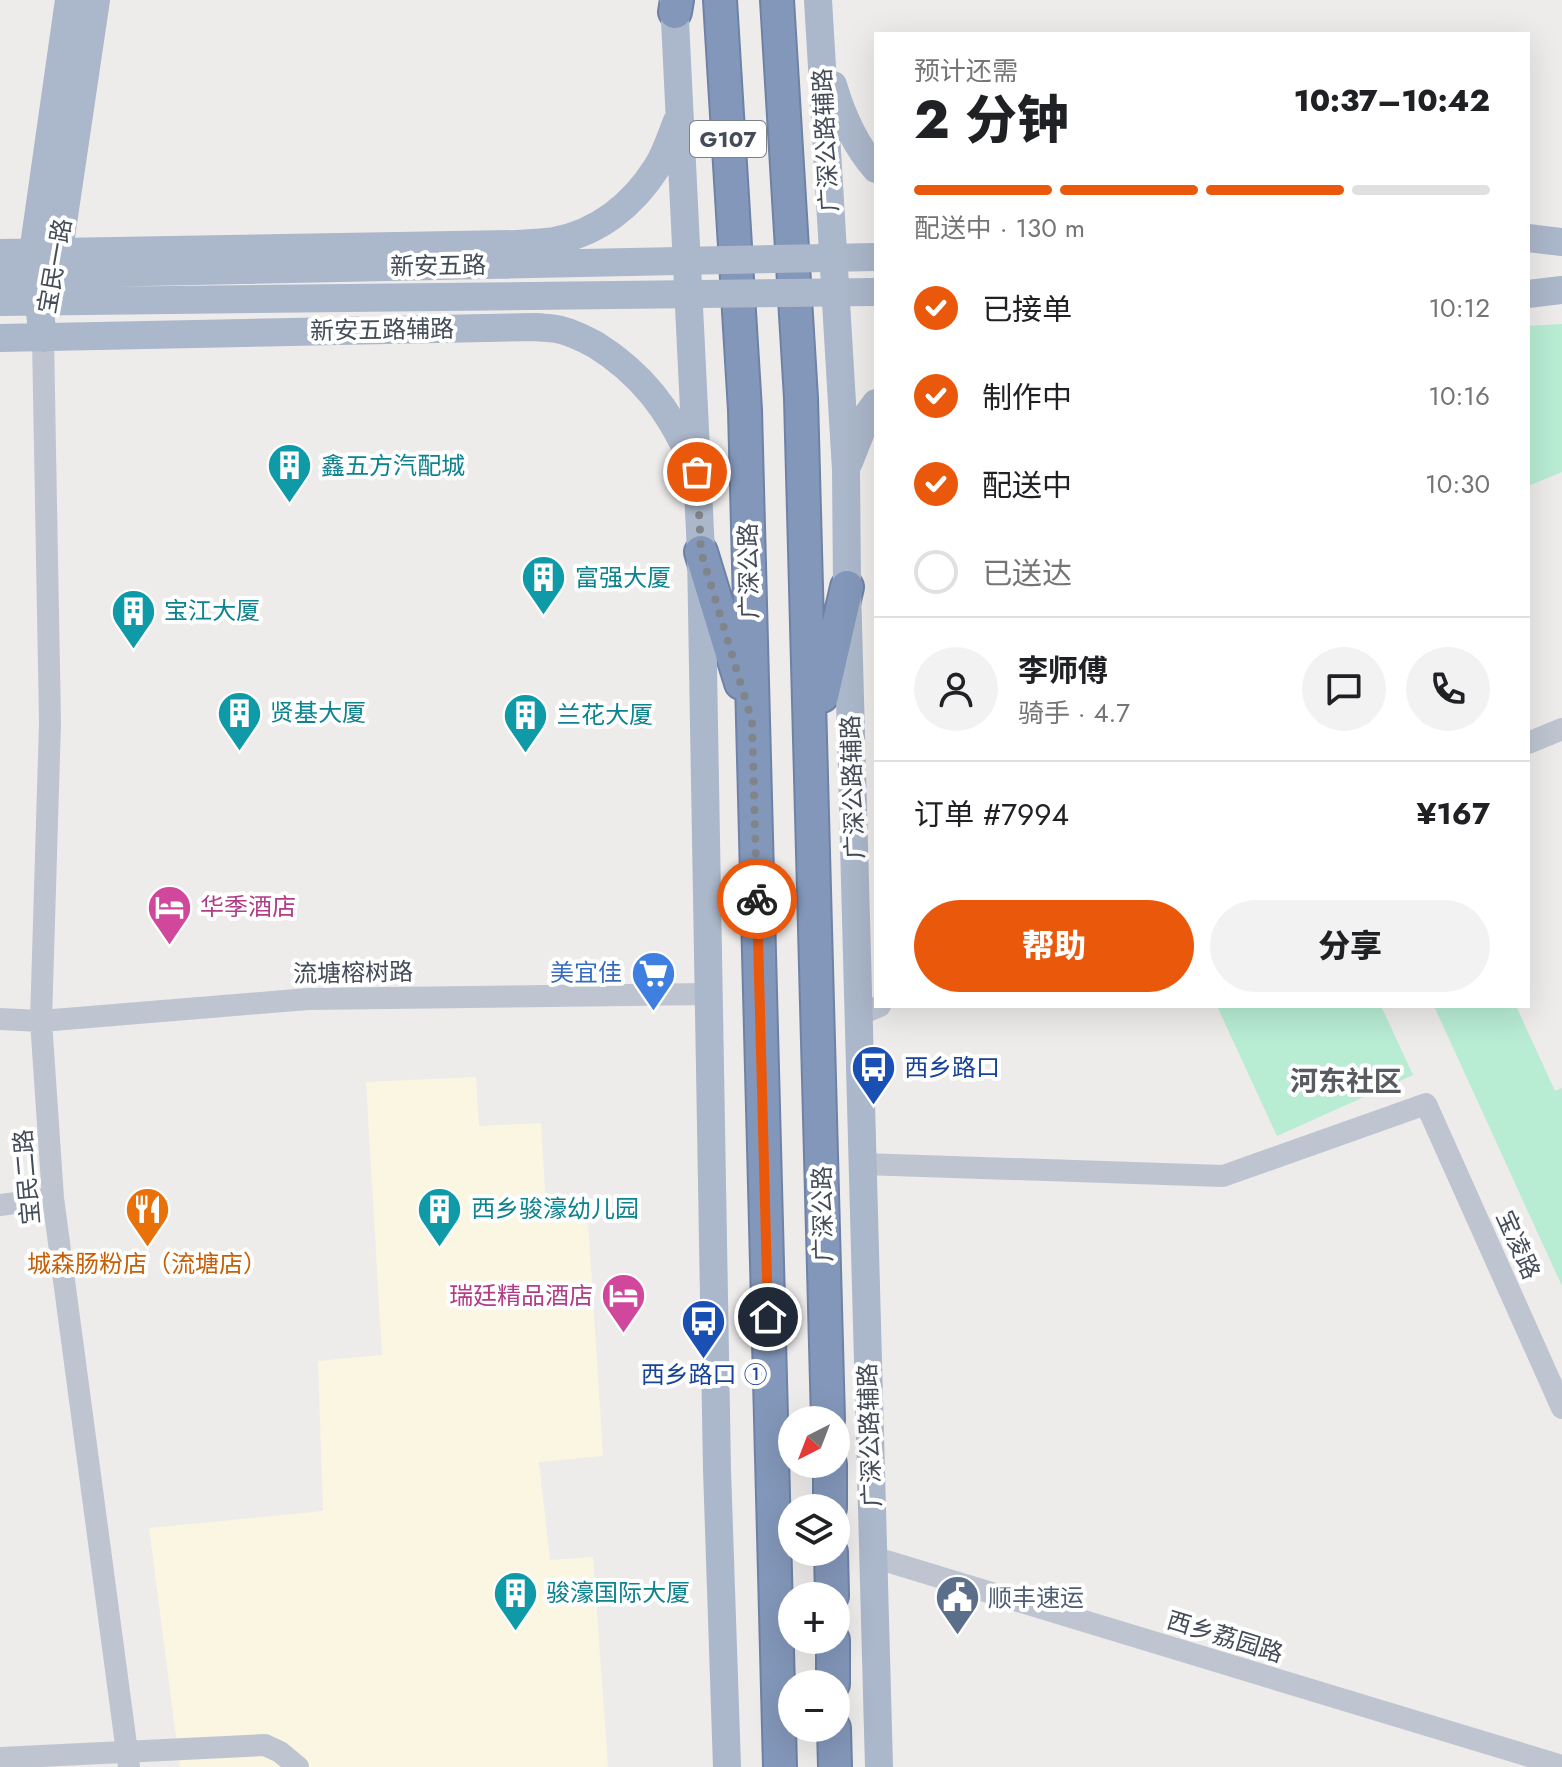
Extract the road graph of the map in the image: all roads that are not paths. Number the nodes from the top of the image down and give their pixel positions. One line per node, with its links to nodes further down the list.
1 (69, 0): 13 (main road, 宝民一路)
2 (96, 0): 13 (main road, 宝民一路)
3 (720, 0): 29 (highway, 广深公路 / G107)
4 (777, 0): 31 (highway, 广深公路 / G107)
5 (818, 0): 7 (main road, 广深公路辅路)
6 (675, 4): 8 (main road)
7 (821, 44): 9 (main road); 25 (main road, 广深公路辅路)
8 (680, 113): 13 (main road); 26 (main road)
9 (874, 167)
10 (1530, 238): 11 (main road)
11 (1562, 243): 12 (main road)
12 (1530, 245)
13 (46, 252): 14 (main road); 23 (main road, 宝民一路)
14 (0, 253)
15 (874, 257): 16 (main road, 新安五路, bridge)
16 (0, 275)
17 (1530, 288): 18 (main road)
18 (1562, 289): 20 (main road)
19 (874, 292): 21 (main road, 新安五路, bridge)
20 (1530, 294)
21 (0, 302)
22 (0, 338): 23 (main road, 新安五路辅路)
23 (43, 338): 26 (main road, 新安五路辅路); 36 (street, 宝民二路)
24 (874, 406): 25 (main road)
25 (846, 470): 28 (main road, 广深公路辅路)
26 (697, 472): 27 (main road)
27 (701, 552): 29 (highway); 33 (main road)
28 (847, 587): 31 (highway); 34 (main road, 广深公路辅路)
29 (752, 721): 49 (highway, 广深公路 / G107)
30 (1562, 729): 32 (street)
31 (811, 742): 40 (highway, 广深公路 / G107)
32 (1530, 742)
33 (708, 994): 36 (street, 流塘榕树路); 48 (main road)
34 (870, 1010): 37 (main road, 广深公路辅路)
35 (0, 1019): 36 (street, 流塘榕树路)
36 (41, 1021): 38 (street, 宝民二路)
37 (863, 1164): 41 (street, 宝凌路); 42 (main road, 广深公路辅路)
38 (53, 1198): 39 (street); 45 (street, 宝民二路)
39 (0, 1205)
40 (828, 1406)
41 (1562, 1408)
42 (873, 1557): 46 (street, 西乡荔园路); 51 (main road, 广深公路辅路)
43 (834, 1742): 50 (highway)
44 (0, 1758): 45 (street)
45 (128, 1759): 47 (street)
46 (1562, 1766)
47 (298, 1767)
48 (727, 1767)
49 (780, 1767)
50 (835, 1767)
51 (879, 1767)

